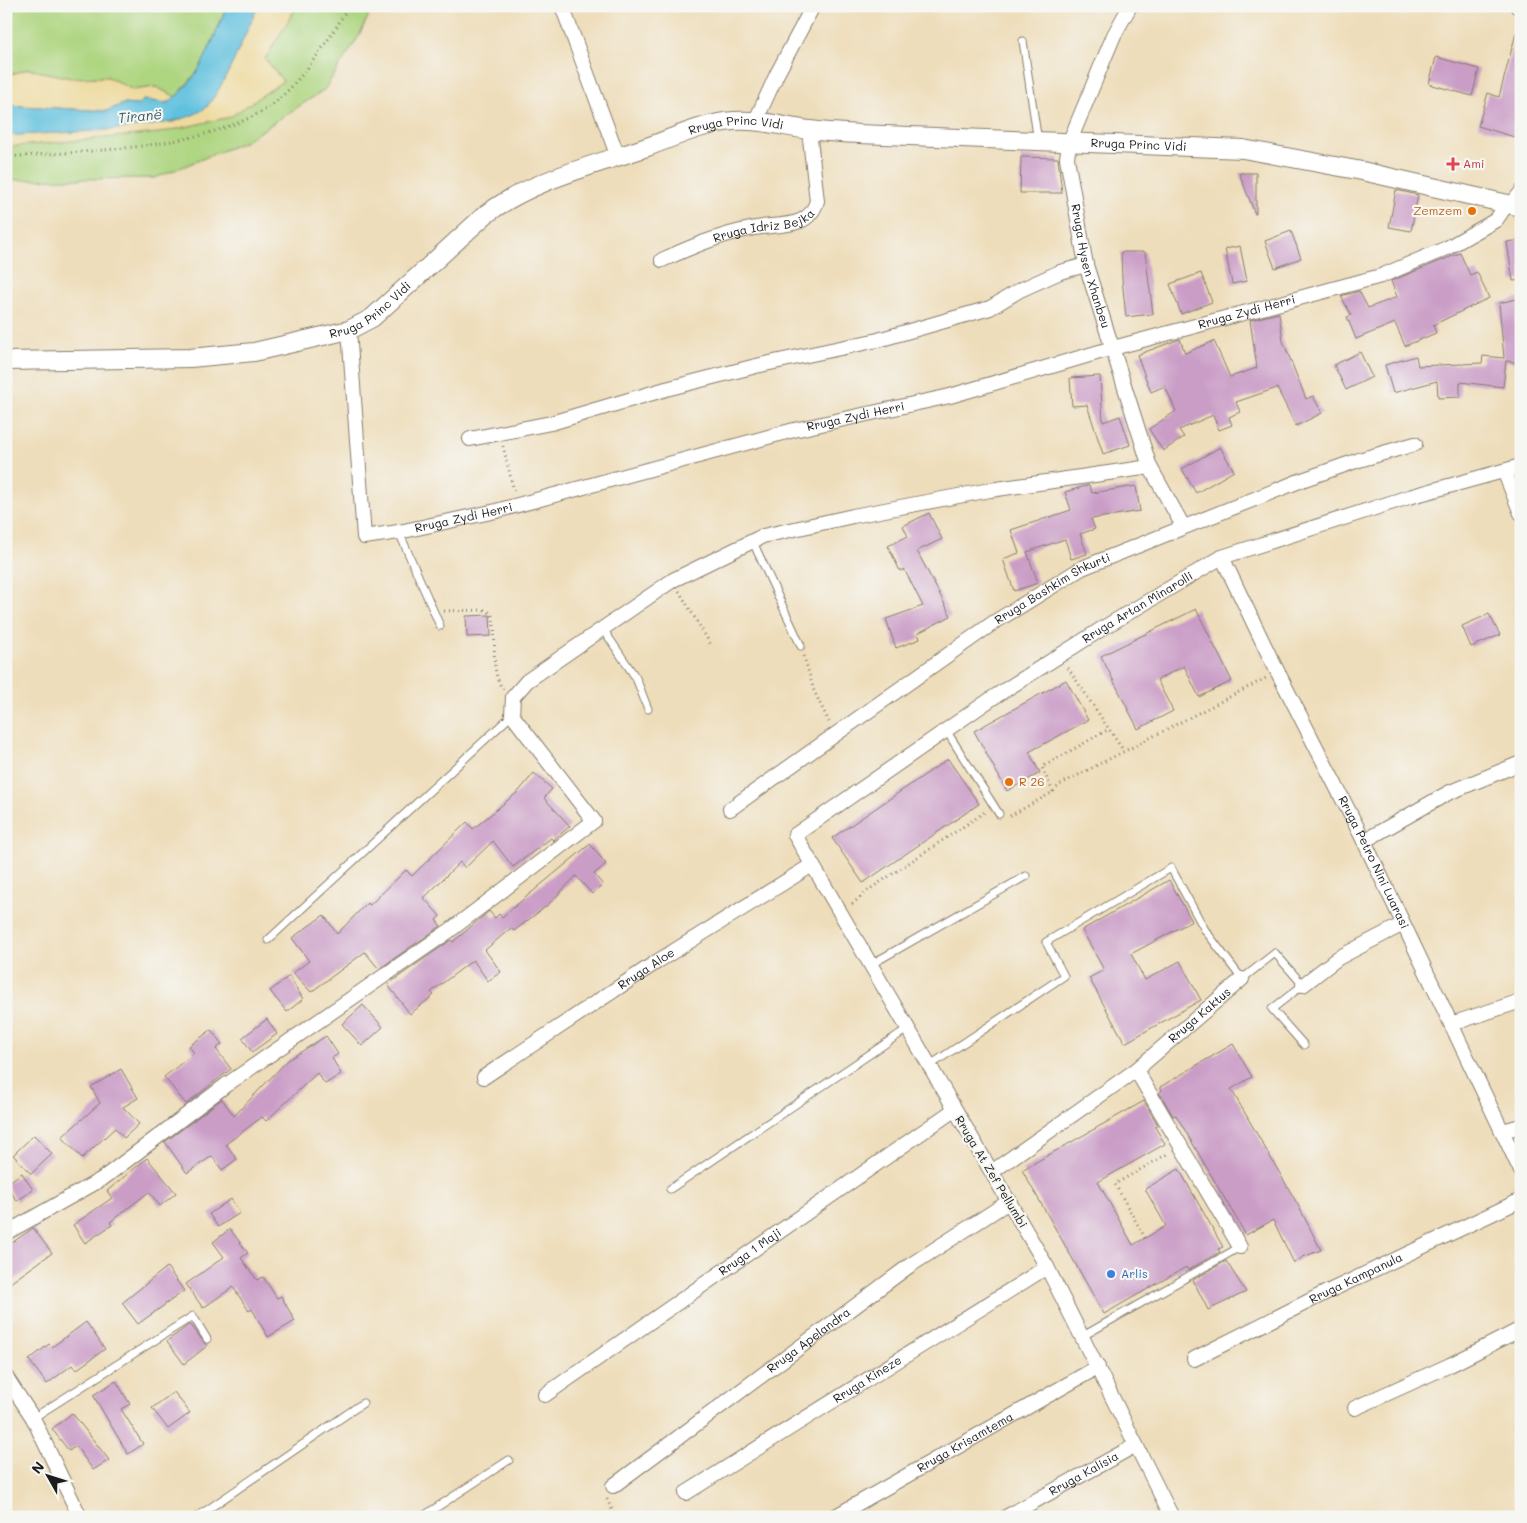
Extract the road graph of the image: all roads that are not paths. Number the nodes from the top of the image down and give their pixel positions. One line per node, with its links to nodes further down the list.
1 (562, 6): 9 (street)
2 (813, 6): 5 (street)
3 (1130, 6): 8 (street, Rruga Hysen Xhanbeu)
4 (1023, 41): 7 (lane)
5 (756, 120): 6 (street, Rruga Princ Vidi); 9 (street, Rruga Princ Vidi)
6 (809, 130): 7 (street, Rruga Princ Vidi); 12 (street, Rruga Idriz Bejka)
7 (1038, 142): 8 (street, Rruga Princ Vidi)
8 (1069, 143): 11 (street, Rruga Princ Vidi); 13 (street, Rruga Hysen Xhanbeu)
9 (618, 157): 14 (street, Rruga Princ Vidi)
10 (1521, 188): 11 (lane, Rruga Zydi Herri)
11 (1514, 205): 15 (street, Rruga Zydi Herri)
12 (662, 260)
13 (1086, 265): 15 (street, Rruga Hysen Xhanbeu); 17 (street)
14 (349, 330): 16 (street, Rruga Princ Vidi); 24 (street, Rruga Zydi Herri)
15 (1113, 348): 20 (street, Rruga Hysen Xhanbeu); 24 (street, Rruga Zydi Herri)
16 (6, 361)
17 (470, 439)
18 (1415, 444): 23 (street, Rruga Bashkim Shkurti)
19 (1521, 466): 21 (street, Rruga Artan Minarolli)
20 (1150, 467): 23 (street, Rruga Hysen Xhanbeu); 25 (street)
21 (1504, 471): 22 (street); 26 (street, Rruga Artan Minarolli)
22 (1521, 513)
23 (1183, 526): 34 (street, Rruga Bashkim Shkurti)
24 (399, 532): 27 (lane)
25 (753, 542): 28 (street); 29 (lane)
26 (1222, 557): 32 (street, Rruga Artan Minarolli); 37 (street, Rruga Petro Nini Luarasi)
27 (440, 626)
28 (603, 629): 30 (lane); 31 (street)
29 (801, 646)
30 (648, 709)
31 (512, 715): 41 (lane); 60 (street)
32 (946, 730): 35 (lane); 36 (street, Rruga Artan Minarolli)
33 (1521, 763): 37 (street)
34 (730, 809)
35 (999, 814)
36 (795, 835): 38 (street, Rruga At Zef Pellumbi)
37 (1364, 841): 40 (street, Rruga Petro Nini Luarasi)
38 (812, 865): 42 (street, Rruga At Zef Pellumbi); 51 (street, Rruga Aloe)
39 (1026, 876): 42 (lane)
40 (1403, 924): 44 (street); 46 (street, Rruga Petro Nini Luarasi)
41 (268, 940)
42 (869, 965): 47 (street, Rruga At Zef Pellumbi)
43 (1242, 979): 44 (lane, Rruga Kaktus); 49 (lane); 50 (street, Rruga Kaktus)
44 (1304, 985): 48 (lane)
45 (1521, 1002): 46 (street)
46 (1450, 1024): 54 (street, Rruga Petro Nini Luarasi)
47 (907, 1029): 49 (street, Rruga At Zef Pellumbi); 57 (lane)
48 (1304, 1044)
49 (929, 1066): 52 (street, Rruga At Zef Pellumbi)
50 (1136, 1070): 55 (street, Rruga Kaktus); 61 (street)
51 (484, 1077)
52 (954, 1110): 55 (street, Rruga At Zef Pellumbi); 69 (street, Rruga 1 Maji)
53 (1521, 1126): 54 (street)
54 (1502, 1131): 56 (street, Rruga Petro Nini Luarasi)
55 (993, 1171): 59 (street, Rruga At Zef Pellumbi)
56 (1521, 1171)
57 (670, 1189)
58 (1521, 1200): 66 (street, Rruga Kampanula)
59 (1010, 1202): 62 (street, Rruga At Zef Pellumbi); 75 (street, Rruga Apelandra)
60 (6, 1234)
61 (1240, 1247): 64 (lane)
62 (1047, 1267): 64 (street, Rruga At Zef Pellumbi); 76 (street, Rruga Kineze)
63 (1521, 1329): 71 (street)
64 (1083, 1336): 67 (street, Rruga At Zef Pellumbi)
65 (207, 1339): 72 (lane)
66 (1194, 1359)
67 (1098, 1367): 73 (street, Rruga At Zef Pellumbi); 80 (street, Rruga Krisamtema)
68 (6, 1377): 72 (street)
69 (546, 1394)
70 (363, 1403): 78 (lane)
71 (1355, 1408)
72 (33, 1418): 77 (street)
73 (1136, 1445): 81 (street, Rruga Kalisia); 82 (street, Rruga At Zef Pellumbi)
74 (509, 1460): 79 (lane)
75 (613, 1486)
76 (686, 1493)
77 (80, 1517)
78 (198, 1517)
79 (422, 1517)
80 (834, 1517)
81 (1006, 1517)
82 (1172, 1517)

